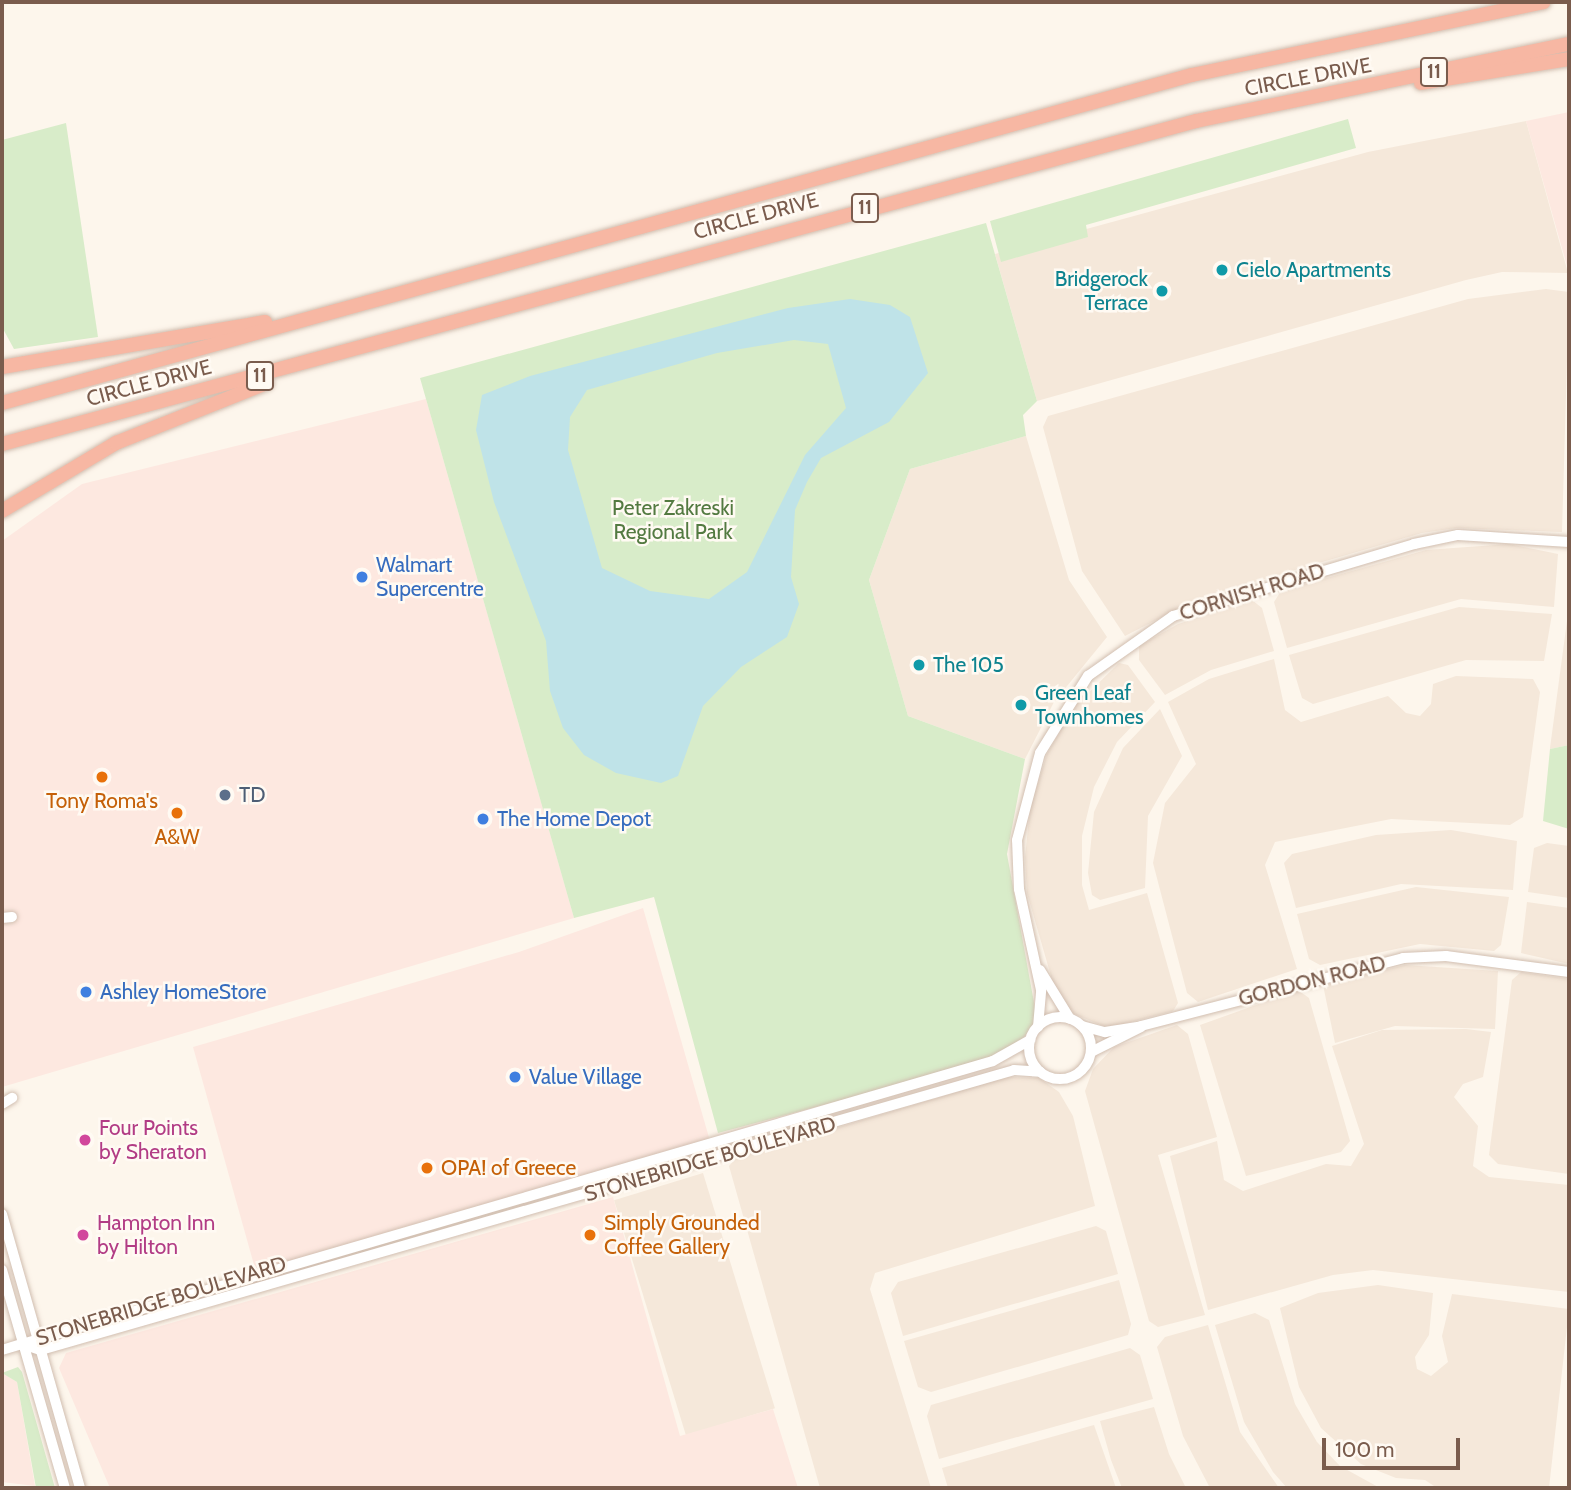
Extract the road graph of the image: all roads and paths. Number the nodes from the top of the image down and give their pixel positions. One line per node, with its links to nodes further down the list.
1 (1496, 2): 4 (highway)
2 (1544, 2): 4 (highway, CIRCLE DRIVE / 11)
3 (1569, 44): 6 (highway, CIRCLE DRIVE / 11)
4 (1280, 57): 7 (highway, CIRCLE DRIVE / 11)
5 (1569, 59): 6 (highway)
6 (1298, 100): 8 (highway, CIRCLE DRIVE / 11)
7 (301, 318): 9 (highway); 10 (highway, CIRCLE DRIVE / 11)
8 (434, 326): 11 (highway, CIRCLE DRIVE / 11); 12 (highway)
9 (2, 367)
10 (2, 403)
11 (2, 444)
12 (2, 511)
13 (1569, 542): 14 (street, CORNISH ROAD)
14 (1037, 963): 16 (street, CORNISH ROAD); 18 (street, CORNISH ROAD)
15 (1569, 972): 19 (street, GORDON ROAD)
16 (1070, 1019): 17 (main road); 18 (main road)
17 (1082, 1026): 19 (street, GORDON ROAD); 21 (main road)
18 (1038, 1027): 20 (main road)
19 (1142, 1027): 21 (street, GORDON ROAD)
20 (1030, 1040): 22 (main road); 27 (main road, STONEBRIDGE BOULEVARD)
21 (1091, 1052): 22 (main road)
22 (1040, 1072): 30 (main road, STONEBRIDGE BOULEVARD)
23 (2, 1098): 24 (main road)
24 (2, 1104)
25 (2, 1214): 27 (main road)
26 (2, 1270): 28 (main road)
27 (37, 1335): 28 (main road, STONEBRIDGE BOULEVARD); 30 (main road)
28 (22, 1344): 29 (street); 30 (main road, STONEBRIDGE BOULEVARD); 31 (main road)
29 (2, 1350)
30 (41, 1350): 32 (main road)
31 (65, 1488)
32 (80, 1488)

